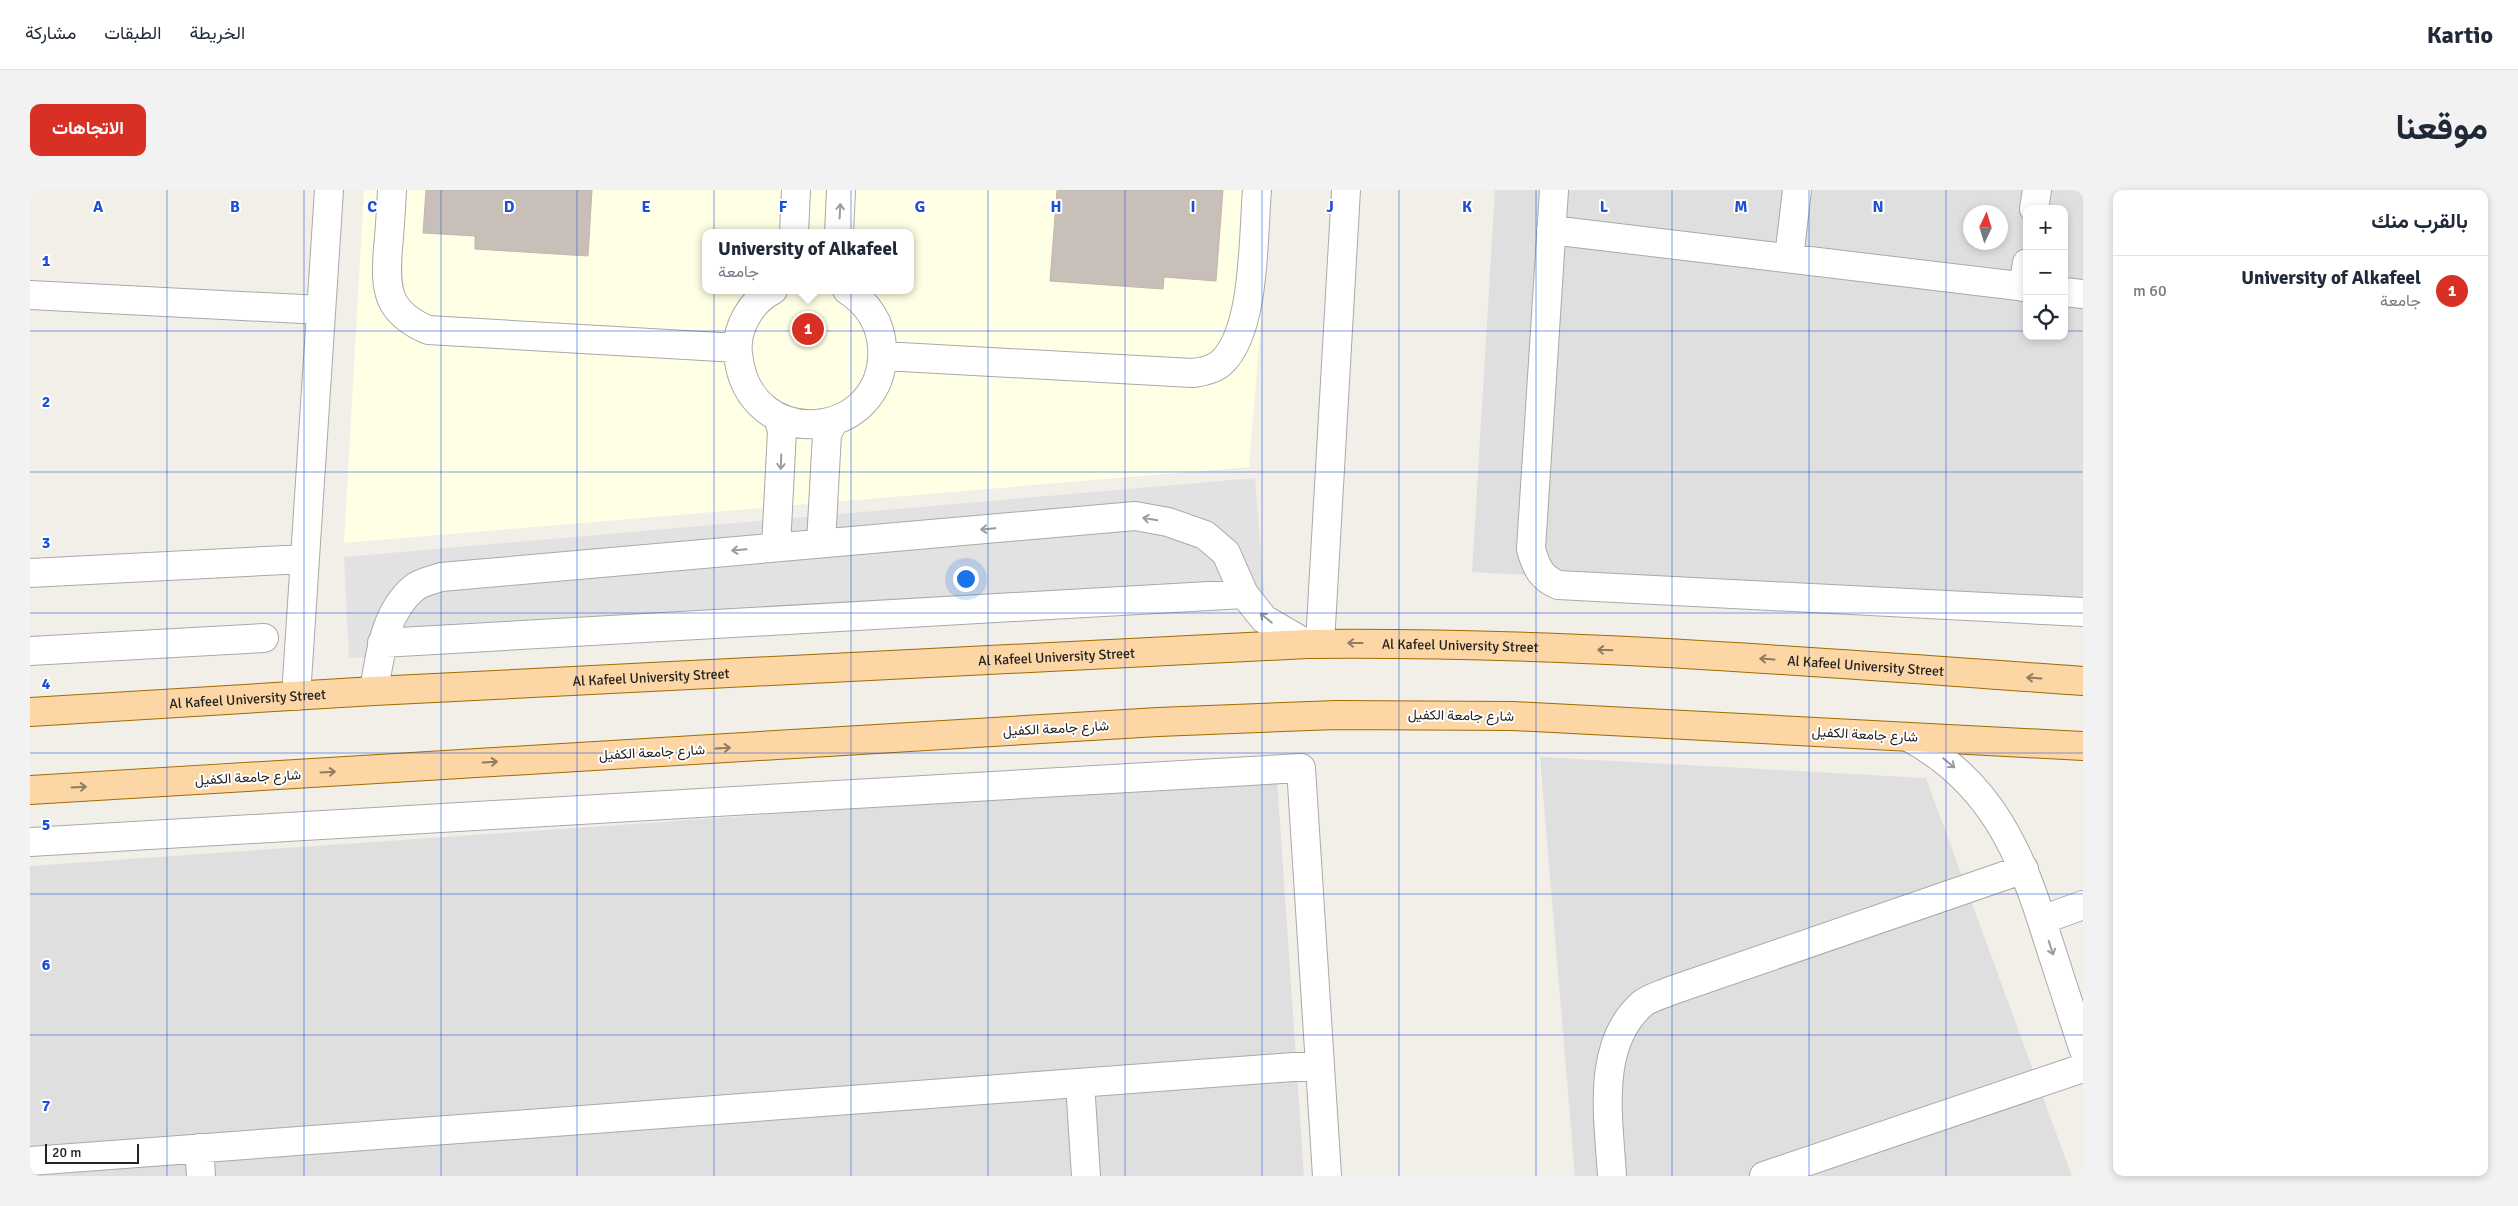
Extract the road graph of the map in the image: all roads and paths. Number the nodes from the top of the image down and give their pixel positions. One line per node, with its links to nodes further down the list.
1 (328, 190): 21 (street)
2 (392, 190): 22 (street)
3 (796, 190): 11 (street)
4 (841, 190): 12 (street, one-way to 4)
5 (1257, 190): 23 (street)
6 (1346, 190): 34 (street)
7 (1554, 190): 13 (street)
8 (1797, 190): 14 (street)
9 (2037, 190): 10 (street)
10 (2035, 205)
11 (794, 229)
12 (839, 229)
13 (1551, 230): 14 (street); 31 (street)
14 (1789, 258): 15 (street)
15 (2023, 279)
16 (2068, 292): 20 (street)
17 (30, 294): 21 (street)
18 (768, 294): 22 (street)
19 (853, 294): 23 (street)
20 (2083, 294)
21 (321, 310): 28 (street)
22 (737, 348): 24 (street)
23 (883, 356): 25 (street)
24 (778, 418): 25 (street); 27 (street, one-way to 27)
25 (834, 421): 26 (street)
26 (821, 543): 27 (street); 30 (street, one-way to 26)
27 (776, 547): 33 (street, one-way to 33)
28 (305, 559): 29 (street); 38 (street)
29 (30, 573)
30 (1244, 594): 33 (street); 34 (street, one-way to 30)
31 (2083, 612)
32 (264, 638): 35 (street)
33 (382, 643): 37 (street)
34 (1313, 644): 36 (main road, Al Kafeel University Street, one-way to 34); 37 (main road, Al Kafeel University Street)
35 (30, 651)
36 (2083, 681)
37 (374, 691): 38 (main road, Al Kafeel University Street)
38 (296, 696): 39 (main road, Al Kafeel University Street)
39 (30, 712)
40 (1908, 737): 41 (main road, شارع جامعة الكفيل); 42 (main road, شارع جامعة الكفيل, one-way to 40); 44 (street, one-way to 44)
41 (2083, 746)
42 (30, 790)
43 (30, 842): 48 (street)
44 (2024, 869): 46 (street); 56 (street)
45 (2083, 905): 46 (street)
46 (2042, 920): 47 (street, one-way to 47)
47 (2083, 1048)
48 (1320, 1065): 50 (street); 55 (street)
49 (2083, 1068): 57 (street)
50 (1080, 1083): 51 (street); 54 (street)
51 (199, 1148): 52 (street); 53 (street)
52 (30, 1161)
53 (201, 1176)
54 (1086, 1176)
55 (1328, 1176)
56 (1612, 1176)
57 (1764, 1176)

